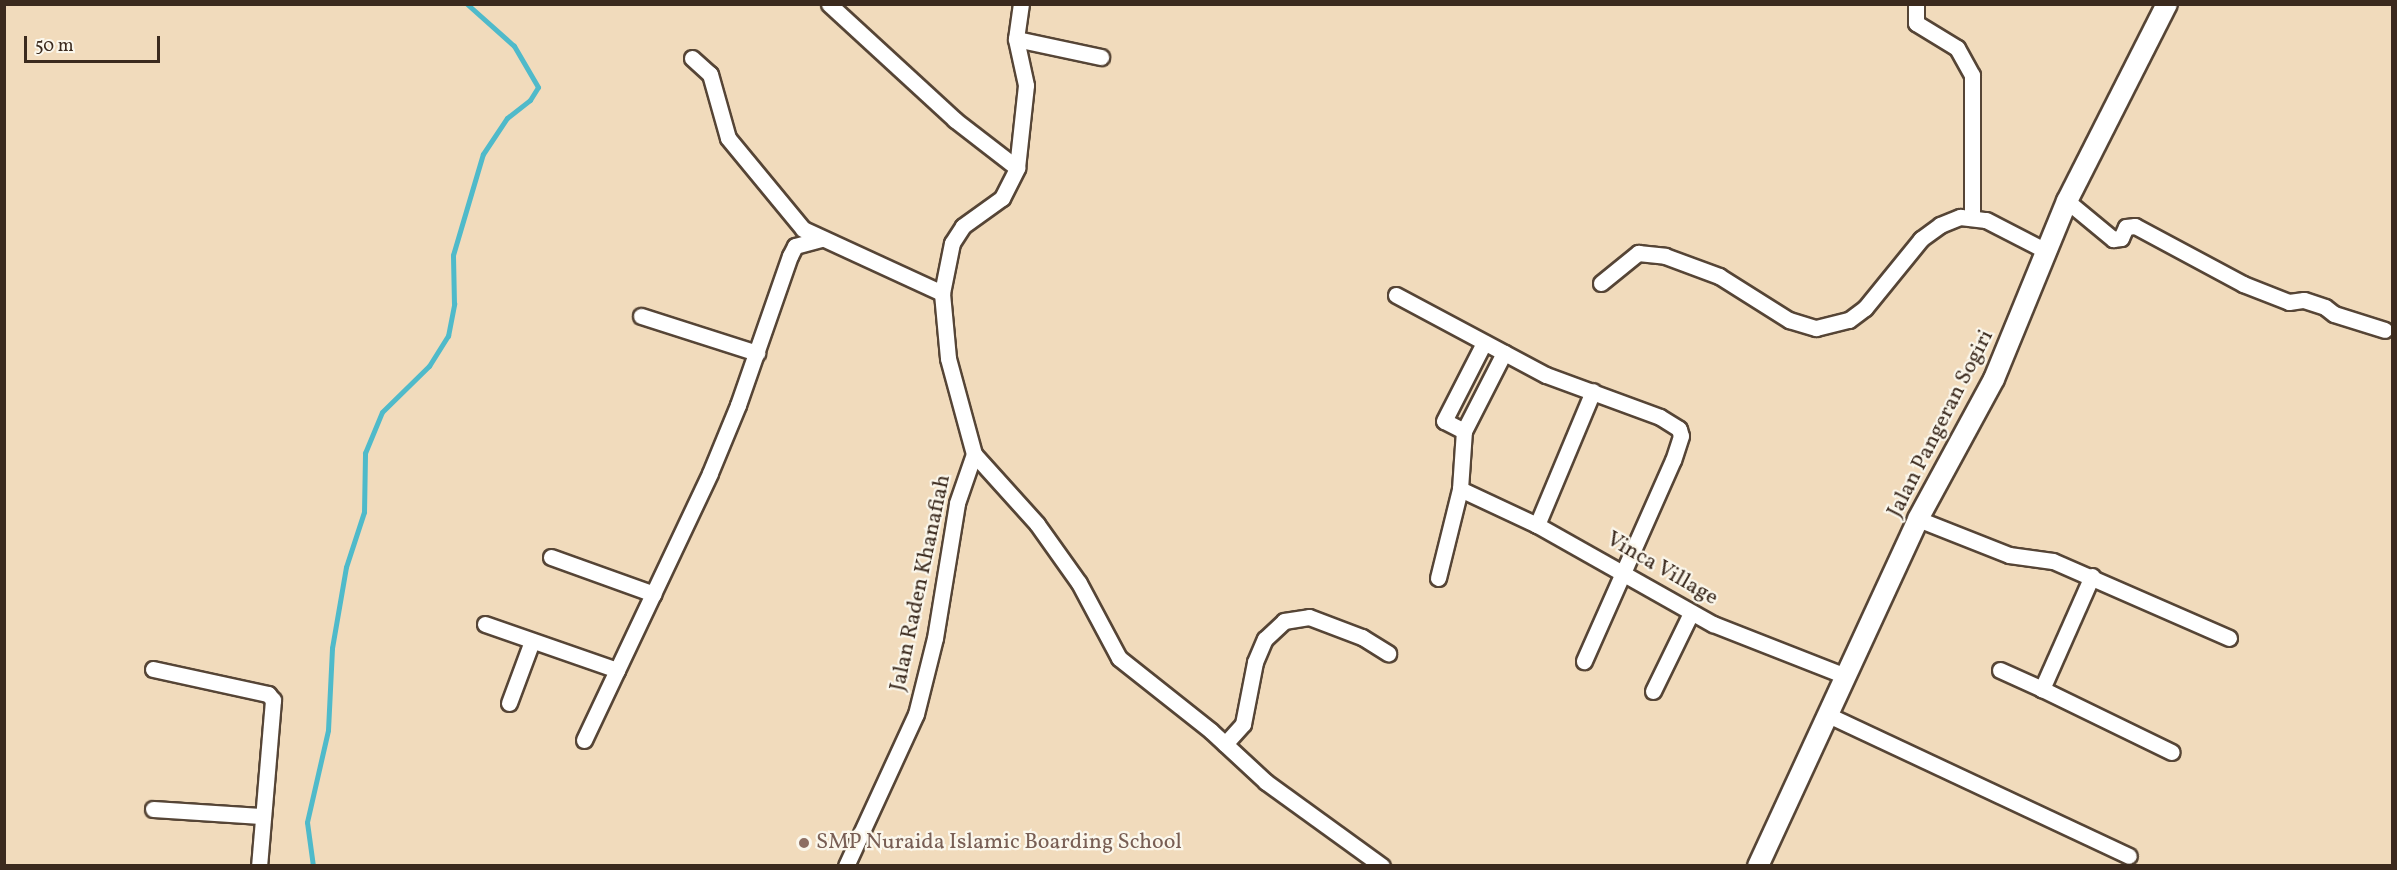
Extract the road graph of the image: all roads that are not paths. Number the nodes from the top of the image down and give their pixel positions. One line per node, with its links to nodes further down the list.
1 (829, 4): 8 (street)
2 (1021, 4): 5 (street, Jalan Raden Khanafiah)
3 (1916, 4): 10 (street)
4 (2167, 4): 9 (street, Jalan Pangeran Sogiri)
5 (1016, 39): 6 (street); 8 (street, Jalan Raden Khanafiah)
6 (1101, 57)
7 (692, 58): 11 (street)
8 (1017, 168): 14 (street, Jalan Raden Khanafiah)
9 (2067, 201): 12 (street, Jalan Pangeran Sogiri); 17 (street)
10 (1972, 217): 12 (street); 13 (street)
11 (821, 239): 14 (street); 19 (street)
12 (2046, 251): 25 (street, Jalan Pangeran Sogiri)
13 (1601, 283)
14 (942, 293): 23 (street, Jalan Raden Khanafiah)
15 (1396, 295): 18 (street)
16 (642, 316): 19 (street)
17 (2385, 330)
18 (1484, 342): 20 (street); 22 (street)
19 (757, 353): 31 (street)
20 (1504, 353): 21 (street); 22 (street)
21 (1593, 391): 26 (street); 28 (street)
22 (1464, 431): 24 (street)
23 (974, 453): 47 (street); 53 (street, Jalan Raden Khanafiah)
24 (1461, 489): 26 (street, Vinca Village); 30 (street)
25 (1918, 519): 29 (street); 41 (street, Jalan Pangeran Sogiri)
26 (1537, 525): 28 (street, Vinca Village)
27 (551, 557): 31 (street)
28 (1622, 571): 32 (street, Vinca Village); 37 (street)
29 (2092, 576): 34 (street); 42 (street)
30 (1438, 578)
31 (654, 594): 39 (street)
32 (1691, 613): 41 (street, Vinca Village); 43 (street)
33 (485, 624): 35 (street)
34 (2229, 638)
35 (532, 641): 39 (street); 44 (street)
36 (1388, 653): 47 (street)
37 (1584, 661)
38 (153, 669): 50 (street)
39 (617, 670): 46 (street)
40 (2000, 670): 42 (street)
41 (1846, 676): 45 (street, Jalan Pangeran Sogiri)
42 (2042, 689): 48 (street)
43 (1653, 691)
44 (509, 703)
45 (1828, 715): 51 (street); 55 (street, Jalan Pangeran Sogiri)
46 (584, 740)
47 (1225, 744): 54 (street)
48 (2172, 752)
49 (153, 809): 50 (street)
50 (261, 816): 52 (street)
51 (2128, 856)
52 (259, 866)
53 (846, 866)
54 (1382, 866)
55 (1758, 866)

